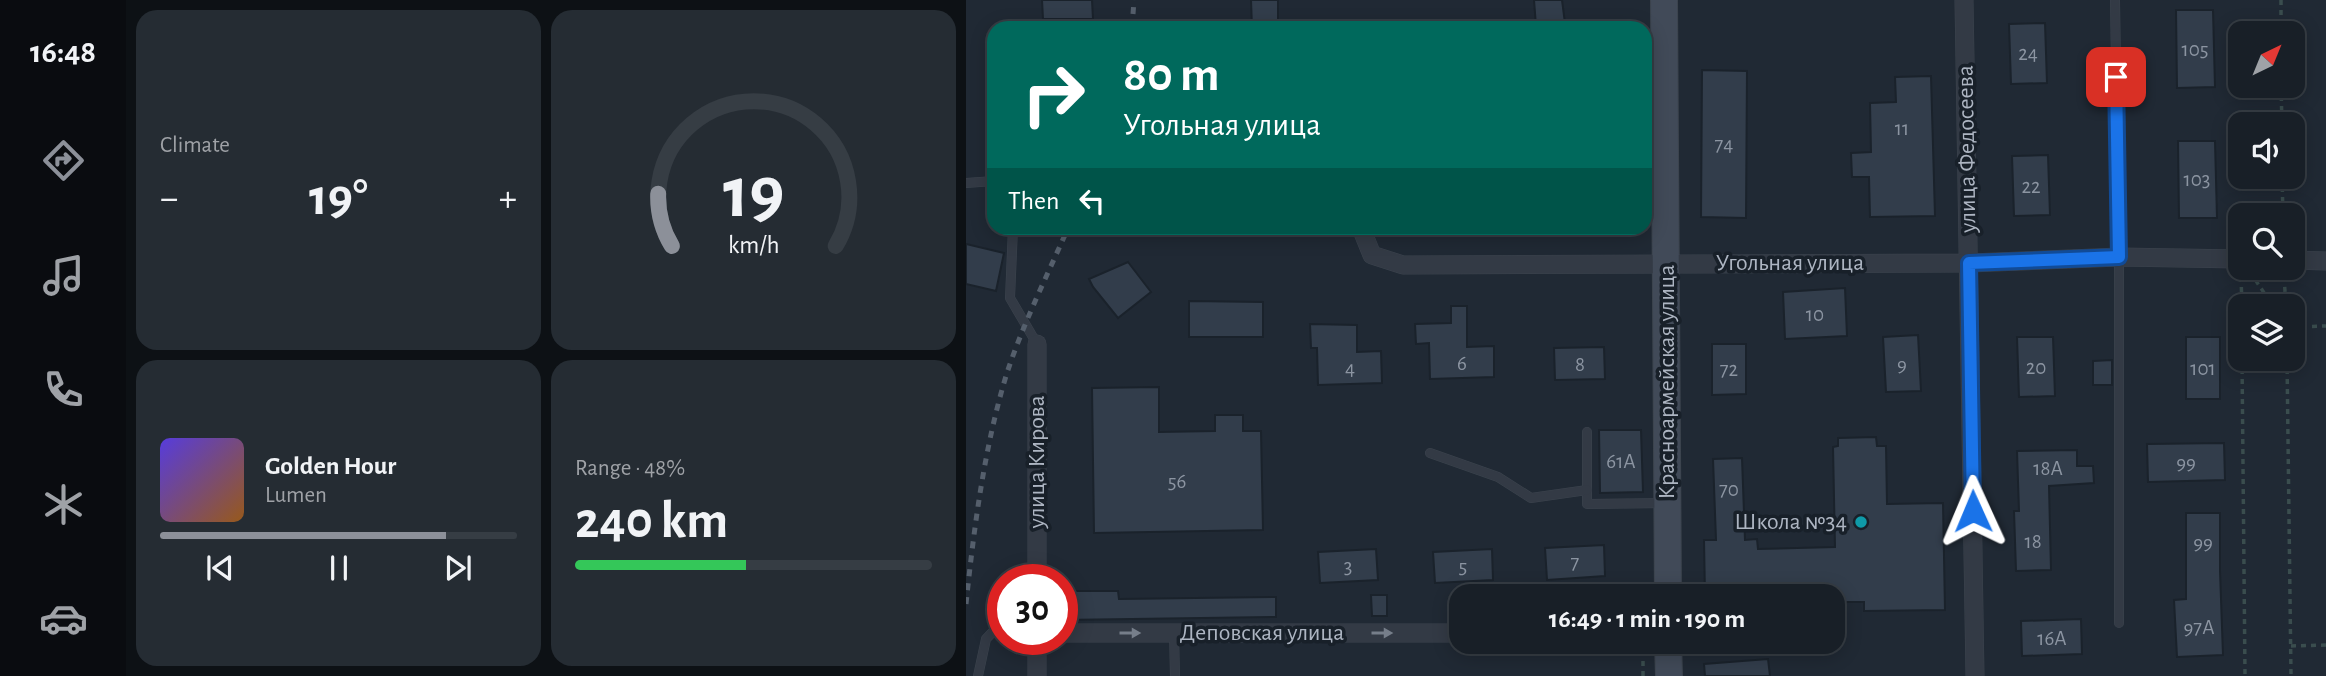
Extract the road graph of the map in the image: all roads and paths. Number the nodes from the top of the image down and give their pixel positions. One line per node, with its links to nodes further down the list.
1 (1664, 0): 15 (street, Красноармейская улица)
2 (1964, 0): 14 (street, улица Федосеева)
3 (2115, 0): 10 (lane)
4 (2281, 0): 5 (path)
5 (2281, 21)
6 (987, 182): 7 (lane)
7 (966, 183)
8 (1013, 235): 18 (lane)
9 (1364, 235): 15 (street, Угольная улица)
10 (2119, 257): 11 (street, Угольная улица); 14 (street, Угольная улица); 27 (lane)
11 (2228, 259)
12 (2305, 260): 13 (street)
13 (2326, 261)
14 (1969, 263): 15 (street, Угольная улица); 42 (street, улица Федосеева)
15 (1667, 264): 24 (street, Красноармейская улица)
16 (2326, 326): 17 (path)
17 (2305, 327)
18 (1037, 344): 25 (street, улица Кирова)
19 (2242, 371): 43 (path)
20 (2287, 371): 33 (path)
21 (1587, 432): 23 (lane)
22 (1430, 453): 23 (lane)
23 (1587, 489): 24 (lane)
24 (1668, 503): 26 (street, Красноармейская улица)
25 (1037, 564)
26 (1668, 584)
27 (2119, 623)
28 (1078, 633): 29 (street, Деповская улица, one-way to 29)
29 (1174, 633): 30 (street, Деповская улица, one-way to 30); 39 (lane)
30 (1449, 633)
31 (987, 638): 37 (lane)
32 (2326, 645): 33 (path)
33 (2291, 646): 44 (path)
34 (1643, 654): 40 (path)
35 (1668, 654): 41 (street)
36 (1037, 655): 38 (street)
37 (978, 676)
38 (1037, 676)
39 (1175, 676)
40 (1643, 676)
41 (1669, 676)
42 (1975, 676)
43 (2245, 676)
44 (2291, 676)

